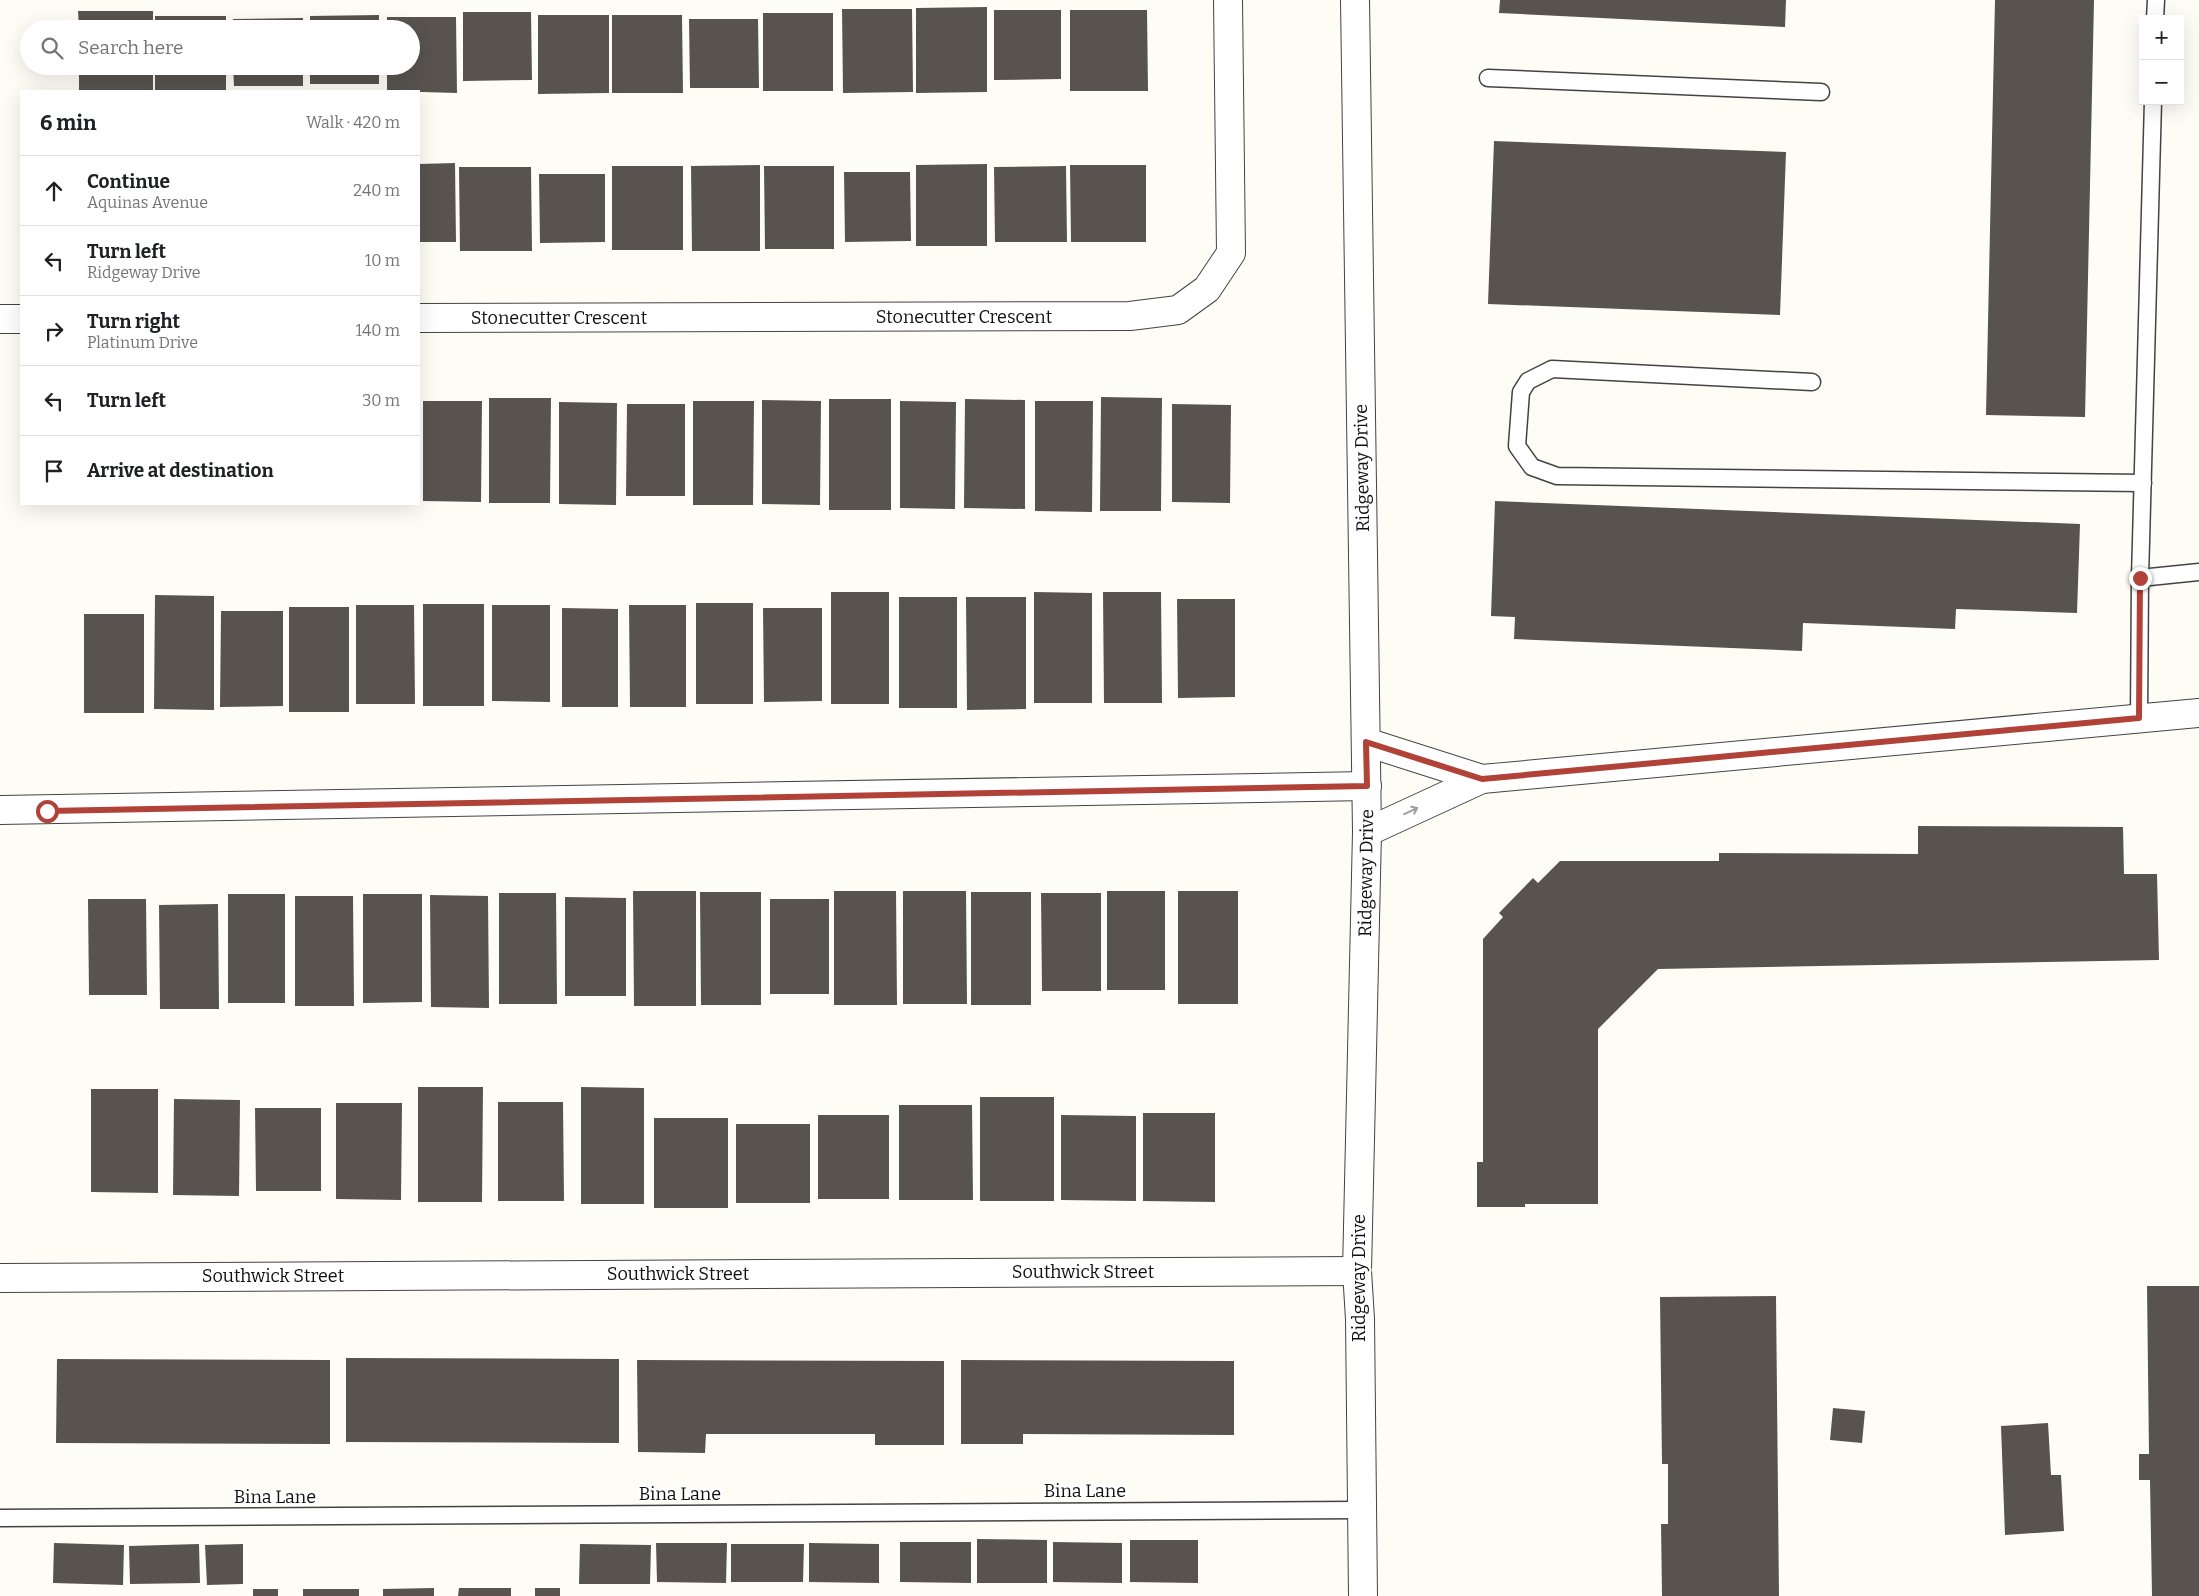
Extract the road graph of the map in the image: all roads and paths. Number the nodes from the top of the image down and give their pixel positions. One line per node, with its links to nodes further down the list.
1 (1228, 0): 8 (street, Stonecutter Crescent)
2 (1355, 0): 17 (street, Ridgeway Drive)
3 (2156, 0): 4 (lane)
4 (2155, 15)
5 (1488, 78): 6 (lane)
6 (1821, 92)
7 (2153, 105): 12 (lane)
8 (420, 318)
9 (0, 319): 10 (street)
10 (20, 319)
11 (1812, 382): 12 (lane)
12 (2143, 483): 14 (lane)
13 (2199, 572): 14 (lane)
14 (2140, 578): 16 (lane)
15 (2199, 713): 16 (street)
16 (2139, 718): 18 (street)
17 (1366, 742): 18 (street); 19 (street, Ridgeway Drive)
18 (1482, 779): 21 (street, one-way to 18)
19 (1367, 786): 20 (street); 21 (street, Ridgeway Drive)
20 (0, 810)
21 (1367, 832): 22 (street, Ridgeway Drive)
22 (1357, 1271): 23 (street, Southwick Street); 24 (street, Ridgeway Drive)
23 (0, 1278)
24 (1361, 1510): 25 (lane, Bina Lane); 26 (street, Ridgeway Drive)
25 (0, 1518)
26 (1363, 1596)

